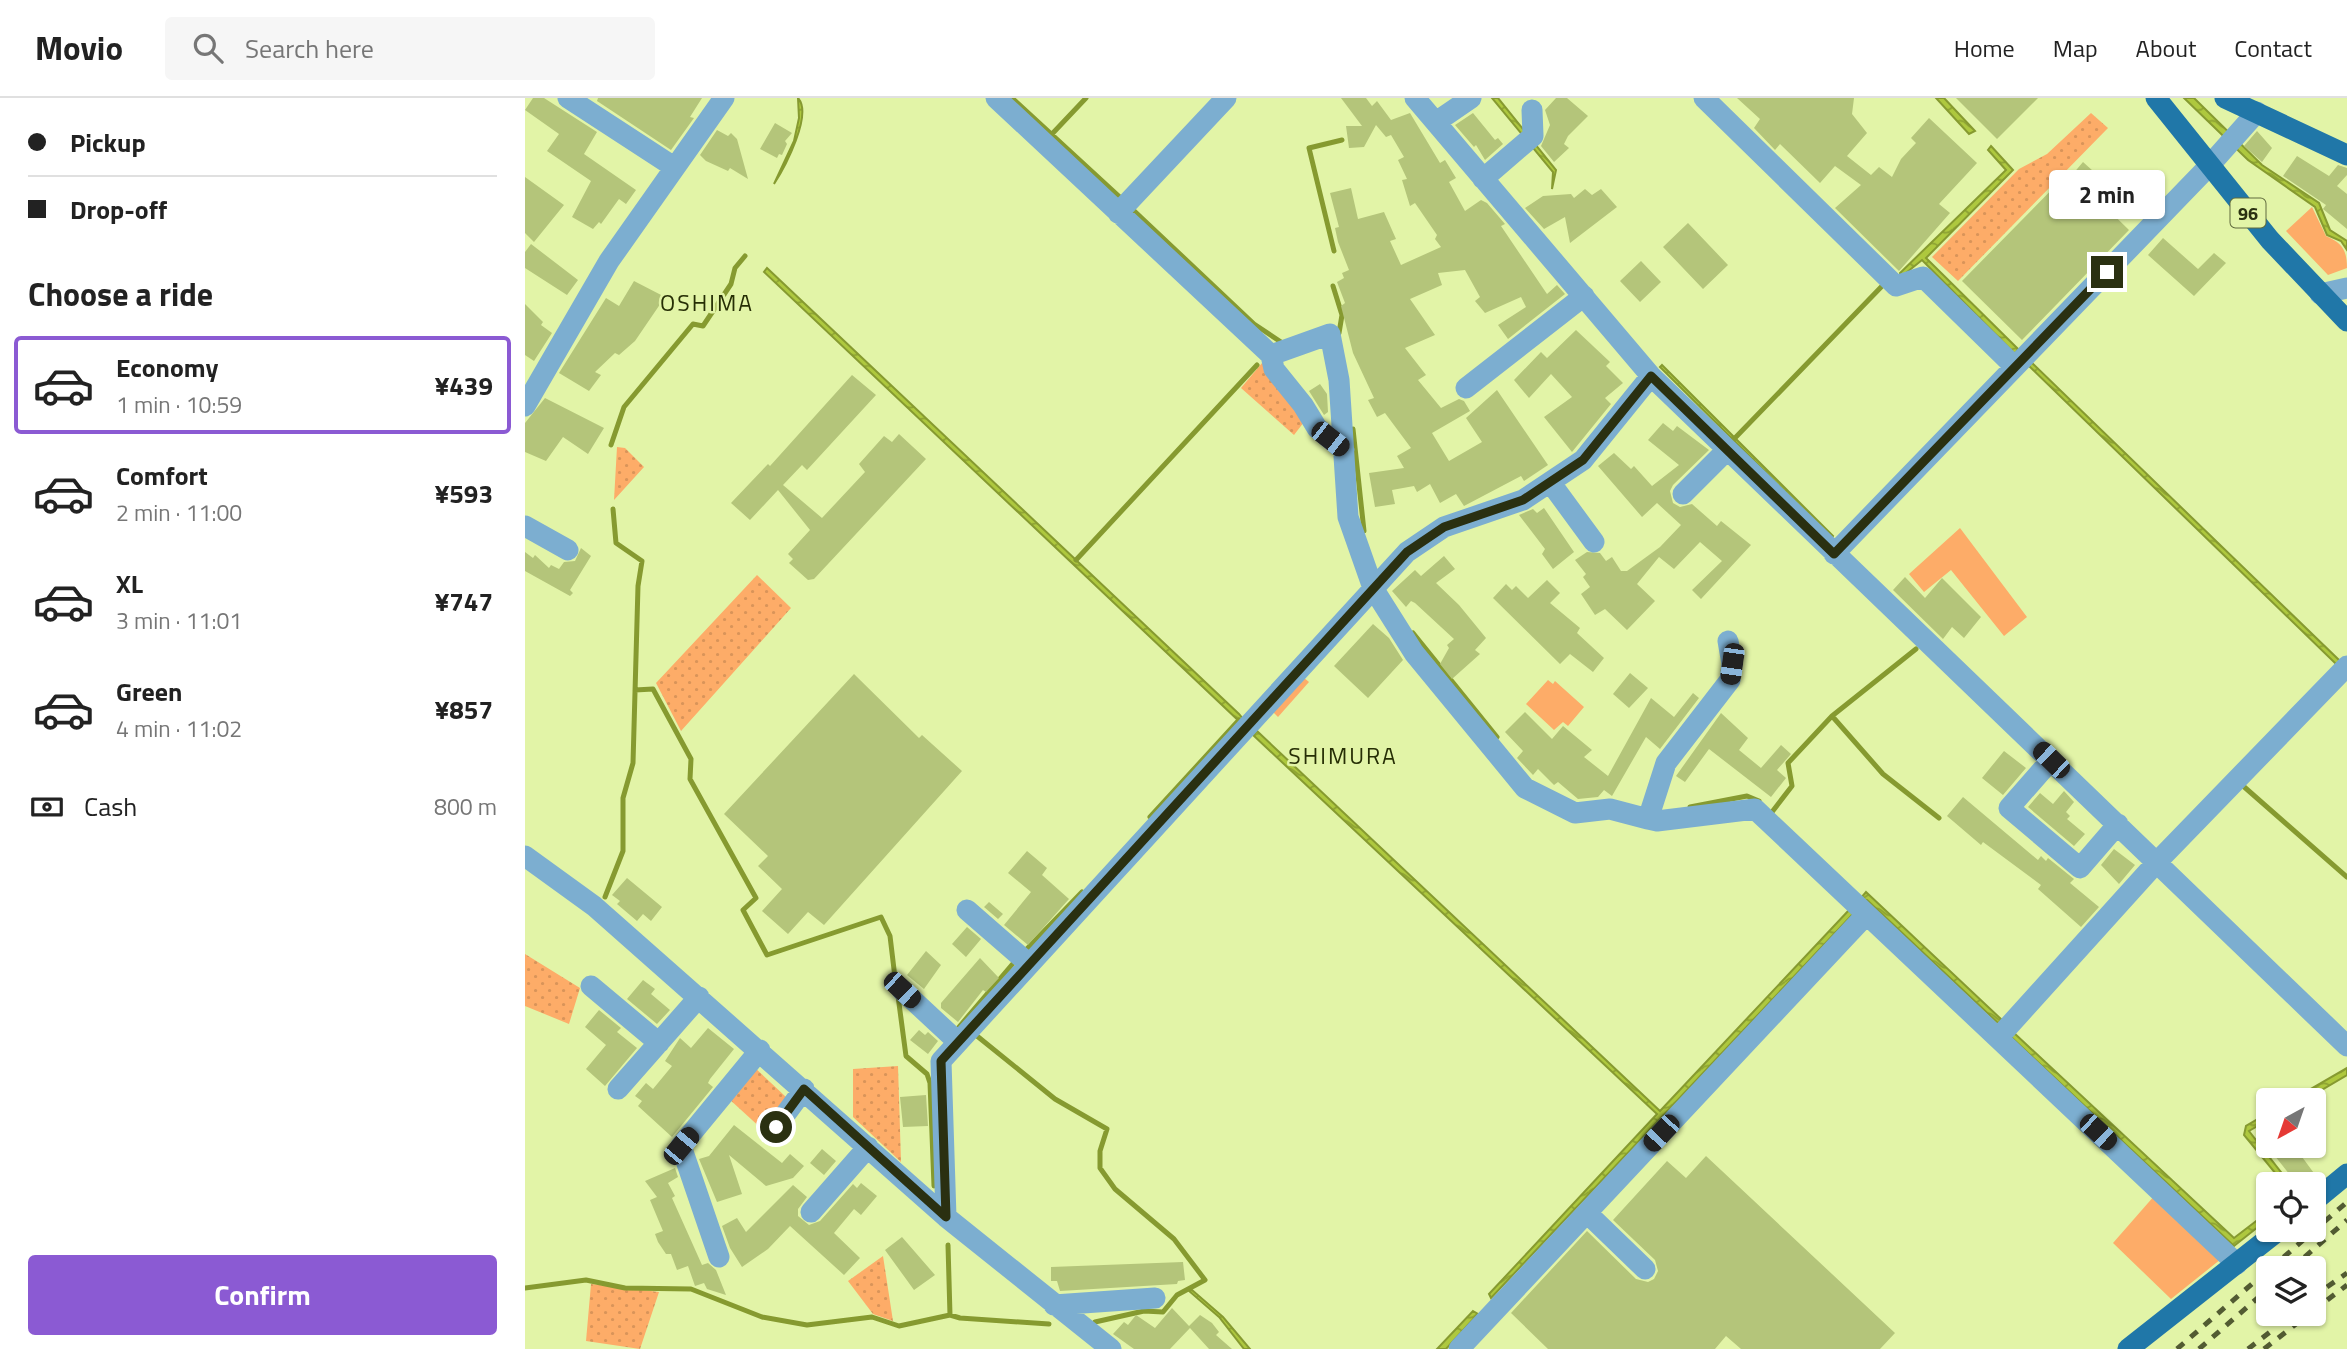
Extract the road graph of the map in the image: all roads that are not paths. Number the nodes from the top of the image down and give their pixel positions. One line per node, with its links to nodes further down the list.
1 (568, 98): 15 (street)
2 (724, 98): 15 (street)
3 (996, 98): 17 (street)
4 (1226, 98): 17 (street)
5 (1415, 98): 12 (street)
6 (1471, 98): 12 (street)
7 (1704, 98): 23 (street)
8 (2156, 98): 14 (main road, 96)
9 (2225, 98): 11 (main road)
10 (1532, 110): 16 (street)
11 (2257, 112): 13 (main road); 14 (street)
12 (1436, 122): 16 (street)
13 (2347, 155)
14 (2209, 166): 19 (main road, 96); 23 (street)
15 (674, 167): 26 (street)
16 (1483, 179): 20 (street)
17 (1118, 213): 22 (street)
18 (2347, 288): 19 (street)
19 (2320, 294): 21 (main road, 96)
20 (1584, 296): 24 (street); 25 (street)
21 (2347, 321)
22 (1271, 355): 27 (street); 27 (street)
23 (2015, 366): 34 (street)
24 (1651, 376): 28 (street); 29 (street)
25 (1466, 388)
26 (525, 406)
27 (1344, 450): 35 (street)
28 (1727, 450): 30 (street); 34 (street)
29 (1550, 482): 32 (street); 35 (street)
30 (1683, 494)
31 (525, 526): 33 (street)
32 (1594, 542)
33 (568, 550)
34 (1834, 554): 38 (street)
35 (1373, 588): 39 (street); 45 (street)
36 (1728, 641): 39 (street)
37 (2347, 666): 42 (street)
38 (2051, 760): 40 (street); 40 (street)
39 (1649, 819): 44 (street)
40 (2117, 824): 42 (street)
41 (525, 856): 48 (street)
42 (2157, 862): 49 (street); 52 (street)
43 (967, 909): 45 (street)
44 (1866, 915): 49 (street); 61 (street)
45 (1029, 964): 50 (street)
46 (591, 986): 51 (street)
47 (902, 990): 50 (street)
48 (699, 997): 51 (street); 53 (street)
49 (1998, 1038): 65 (street)
50 (958, 1042): 62 (street)
51 (659, 1043): 54 (street)
52 (2347, 1046)
53 (760, 1050): 55 (street); 64 (street)
54 (618, 1089)
55 (804, 1089): 56 (street); 57 (street)
56 (776, 1127)
57 (868, 1147): 60 (street); 62 (street)
58 (2347, 1174): 59 (main road)
59 (2326, 1191)
60 (811, 1212)
61 (1587, 1213): 66 (street); 70 (street)
62 (946, 1217): 68 (street)
63 (2264, 1242): 65 (main road)
64 (719, 1257)
65 (2237, 1264): 71 (main road)
66 (1645, 1269)
67 (1155, 1298): 68 (street)
68 (1054, 1305): 69 (street)
69 (1111, 1349)
70 (1459, 1349)
71 (2128, 1349)

